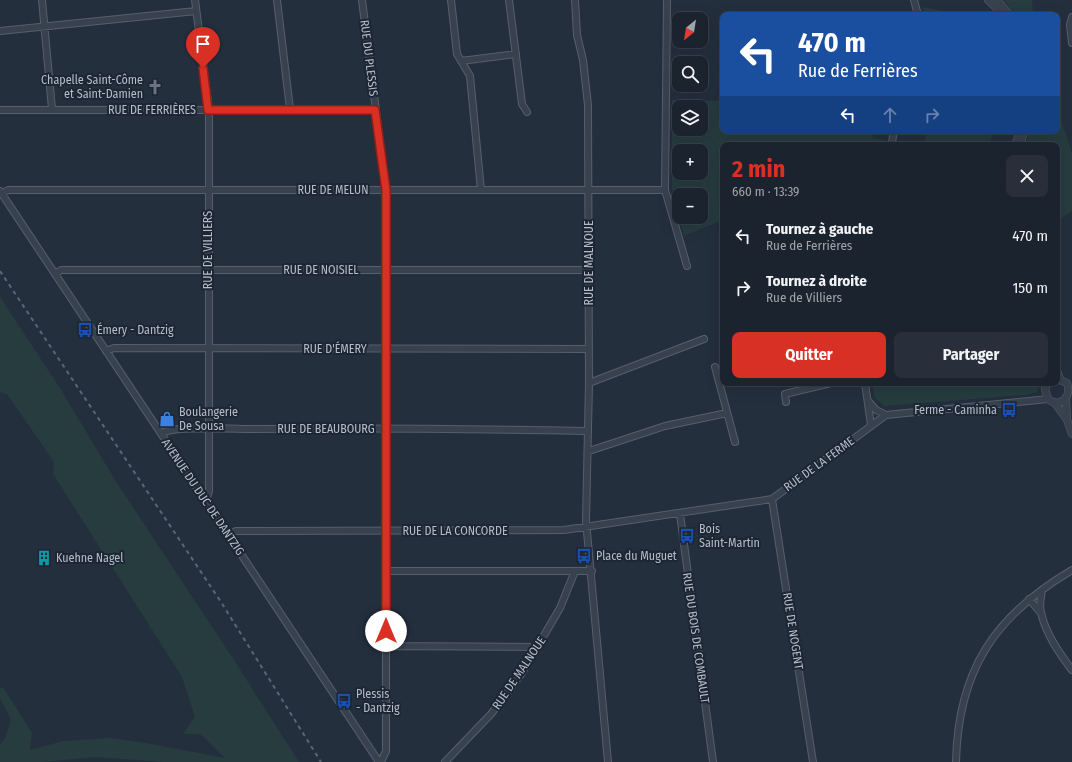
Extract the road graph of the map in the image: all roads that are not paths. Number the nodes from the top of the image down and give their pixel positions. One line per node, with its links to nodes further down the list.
1 (42, 0): 17 (street)
2 (195, 0): 12 (street, RUE DE VILLIERS)
3 (277, 0): 23 (street)
4 (362, 0): 26 (street, RUE DU PLESSIS)
5 (451, 0): 21 (street)
6 (509, 0): 20 (street)
7 (575, 0): 30 (street, RUE DE MALNOUE)
8 (667, 0): 34 (street)
9 (914, 0): 13 (street)
10 (988, 0): 14 (street)
11 (997, 0): 15 (street)
12 (196, 11): 17 (street); 25 (street, RUE DE VILLIERS)
13 (917, 12)
14 (1001, 12)
15 (1007, 12)
16 (1072, 17): 19 (street)
17 (44, 27): 18 (street); 22 (street)
18 (0, 31)
19 (1072, 43)
20 (516, 54): 21 (street); 27 (street)
21 (461, 60): 33 (street)
22 (52, 109): 24 (street, RUE DE FERRIÈRES); 25 (street, RUE DE FERRIÈRES)
23 (290, 109): 25 (street, RUE DE FERRIÈRES); 26 (street, RUE DE FERRIÈRES)
24 (0, 110)
25 (208, 110): 31 (street, RUE DE VILLIERS)
26 (375, 110): 32 (street, RUE DU PLESSIS)
27 (527, 112)
28 (893, 134): 29 (street)
29 (892, 142)
30 (589, 188): 33 (street, RUE DE MELUN); 34 (street, RUE DE MELUN); 39 (street, RUE DE MALNOUE)
31 (208, 190): 32 (street, RUE DE MELUN); 35 (street, RUE DE MELUN); 37 (street, RUE DE VILLIERS)
32 (386, 190): 33 (street, RUE DE MELUN); 38 (street, RUE DU PLESSIS)
33 (481, 190)
34 (665, 190): 36 (street)
35 (1, 193): 40 (street, AVENUE DU DUC DE DANTZIG)
36 (687, 266)
37 (208, 270): 38 (street, RUE DE NOISIEL); 40 (street, RUE DE NOISIEL); 42 (street, RUE DE VILLIERS)
38 (386, 270): 39 (street, RUE DE NOISIEL); 43 (street, RUE DU PLESSIS)
39 (588, 270): 44 (street, RUE DE MALNOUE)
40 (55, 274): 45 (street, AVENUE DU DUC DE DANTZIG)
41 (704, 339): 48 (street)
42 (207, 348): 43 (street, RUE D'ÉMERY); 45 (street, RUE D'ÉMERY); 64 (street, RUE DE VILLIERS)
43 (386, 349): 44 (street, RUE D'ÉMERY); 63 (street, RUE DU PLESSIS)
44 (589, 349): 48 (street, RUE DE MALNOUE)
45 (106, 351): 66 (street, AVENUE DU DUC DE DANTZIG)
46 (715, 367): 50 (street)
47 (1060, 380): 56 (street)
48 (589, 383): 65 (street, RUE DE MALNOUE)
49 (720, 386): 59 (street)
50 (720, 386)
51 (818, 386): 57 (street)
52 (866, 386): 55 (street)
53 (1047, 386): 54 (street)
54 (1048, 399): 58 (street); 60 (street, RUE DE LA FERME)
55 (868, 400): 60 (street); 62 (street)
56 (1066, 400): 58 (street); 61 (street)
57 (786, 402)
58 (1055, 404): 61 (street)
59 (727, 412): 68 (street); 69 (street)
60 (886, 415): 62 (street, RUE DE LA FERME)
61 (1067, 420): 67 (street)
62 (871, 425): 70 (street, RUE DE LA FERME)
63 (386, 428): 64 (street, RUE DE BEAUBOURG); 65 (street, RUE DE BEAUBOURG); 74 (street, RUE DU PLESSIS)
64 (208, 429): 66 (street, RUE DE BEAUBOURG); 71 (street, RUE DE VILLIERS)
65 (588, 431): 69 (street, RUE DE MALNOUE)
66 (160, 433): 71 (street, AVENUE DU DUC DE DANTZIG)
67 (1072, 434)
68 (735, 442)
69 (589, 451): 73 (street, RUE DE MALNOUE)
70 (772, 499): 72 (street, RUE DE LA FERME); 90 (street, RUE DE NOGENT)
71 (206, 501): 75 (street, AVENUE DU DUC DE DANTZIG)
72 (680, 514): 73 (street, RUE DE LA FERME); 89 (street, RUE DU BOIS DE COMBAULT)
73 (587, 528): 74 (street, RUE DE LA CONCORDE); 79 (street)
74 (387, 531): 75 (street, RUE DE LA CONCORDE); 77 (street, RUE DU PLESSIS)
75 (228, 534): 86 (street, AVENUE DU DUC DE DANTZIG)
76 (1072, 570): 80 (street)
77 (386, 571): 78 (street); 83 (street, RUE DU PLESSIS)
78 (575, 571): 79 (street); 84 (street, RUE DE MALNOUE)
79 (592, 571): 88 (street)
80 (1042, 590): 81 (street); 82 (street)
81 (1029, 600): 82 (street); 91 (street)
82 (1040, 612): 85 (street)
83 (386, 646): 84 (street); 86 (street, RUE DU PLESSIS)
84 (538, 647): 87 (street, RUE DE MALNOUE)
85 (1072, 670)
86 (380, 762)
87 (445, 762)
88 (608, 762)
89 (713, 762)
90 (813, 762)
91 (956, 762)

